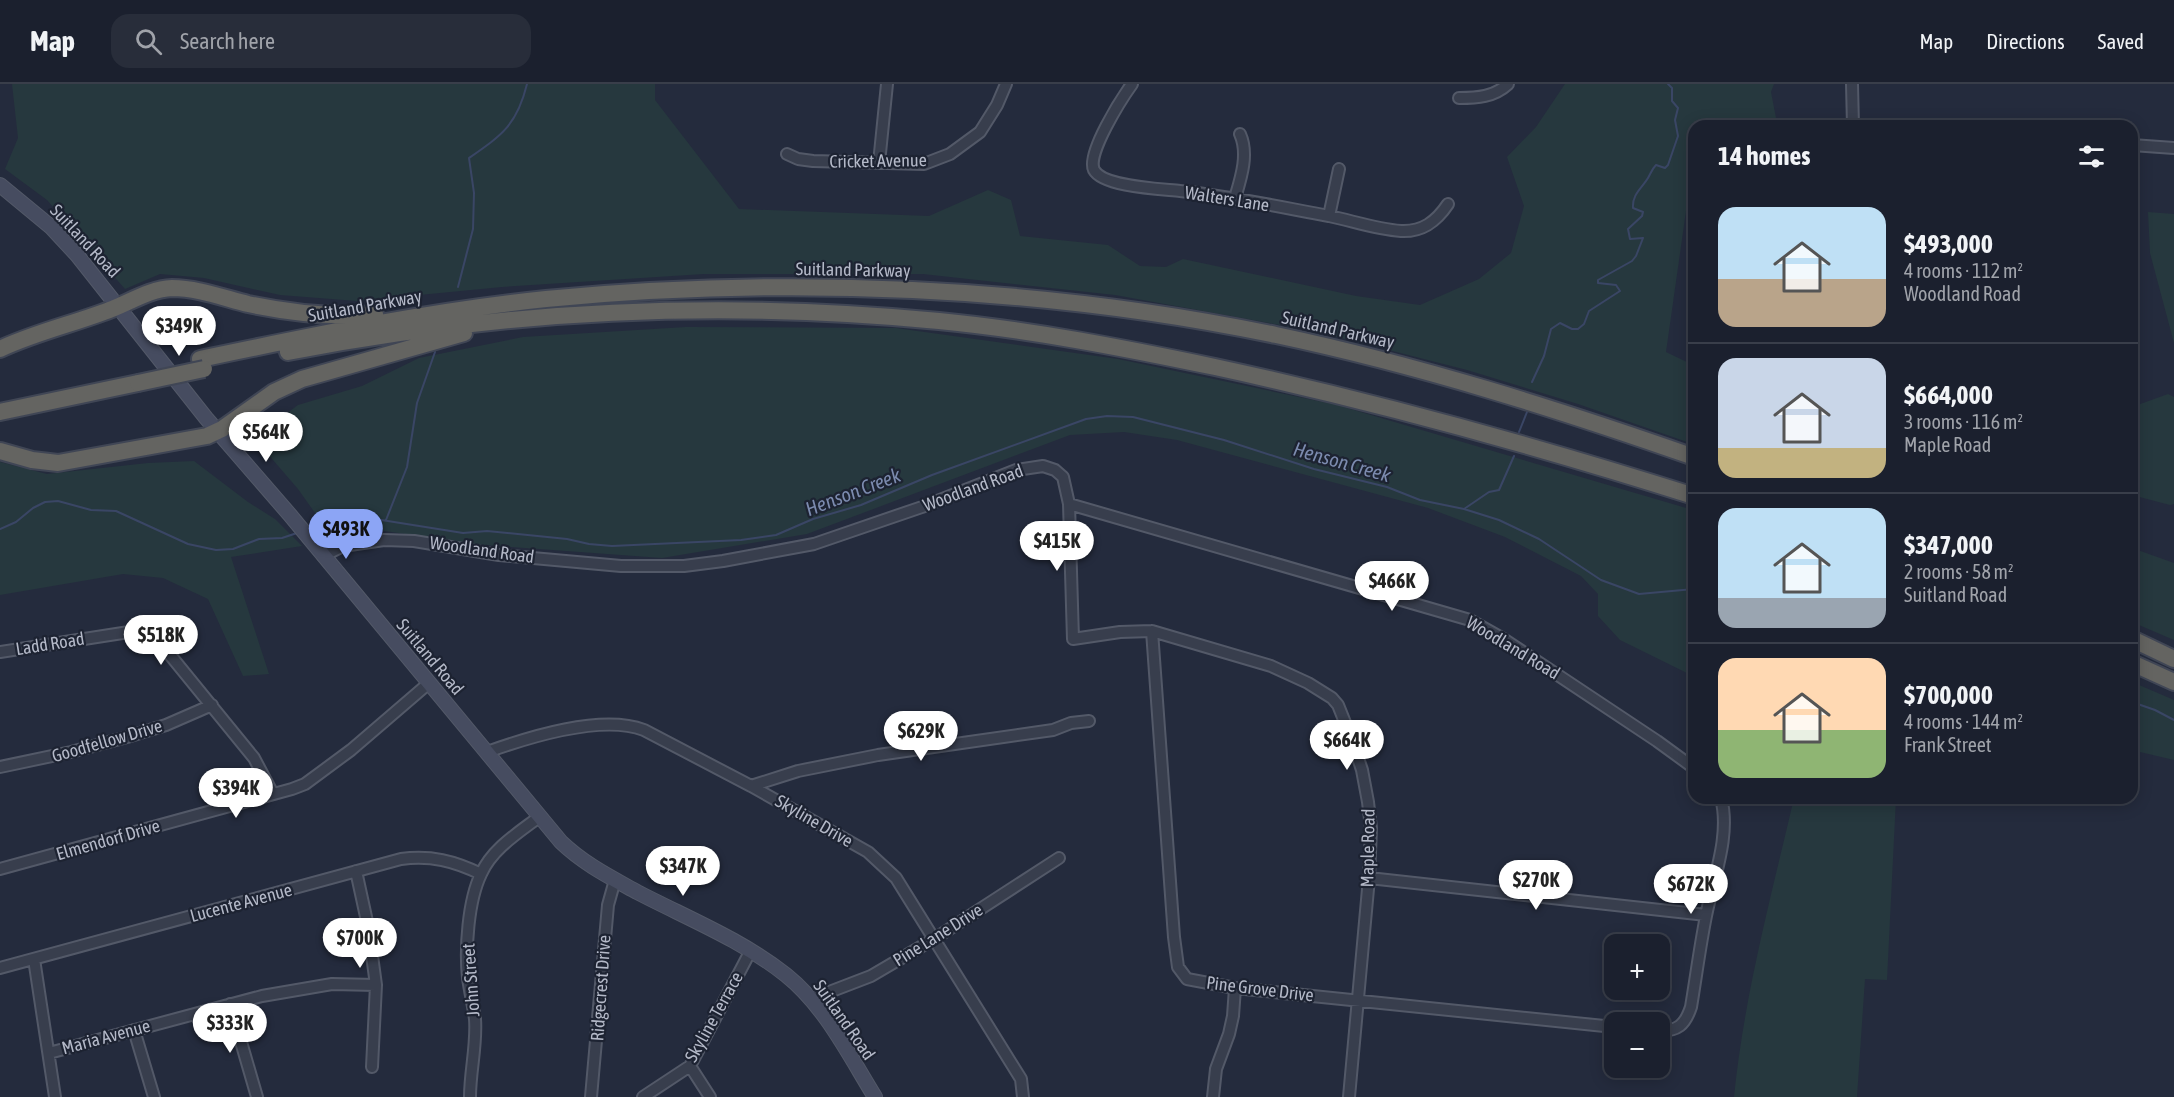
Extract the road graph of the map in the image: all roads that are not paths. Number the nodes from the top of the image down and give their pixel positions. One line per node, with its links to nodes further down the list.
1 (887, 84): 12 (street)
2 (1006, 84): 12 (street, Cricket Avenue)
3 (1132, 84): 15 (street, Walters Lane)
4 (1508, 84): 6 (street)
5 (1852, 84): 7 (street)
6 (1459, 98)
7 (1853, 120)
8 (1240, 134): 15 (street)
9 (2138, 145): 10 (street)
10 (2174, 148)
11 (787, 154): 12 (street, Cricket Avenue)
12 (879, 163)
13 (1339, 169): 17 (street)
14 (0, 186): 18 (main road, Suitland Road)
15 (1235, 198): 17 (street, Walters Lane)
16 (1448, 204): 17 (street, Walters Lane)
17 (1329, 216)
18 (119, 306): 19 (highway); 21 (highway); 26 (main road, Suitland Road)
19 (484, 306): 22 (highway, Suitland Parkway); 28 (highway, Suitland Parkway)
20 (563, 315): 22 (highway, Suitland Parkway); 26 (highway); 29 (highway, Suitland Parkway)
21 (0, 348)
22 (202, 364): 23 (highway, Suitland Parkway, bridge)
23 (136, 378): 24 (highway, Suitland Parkway); 25 (highway, Suitland Parkway)
24 (0, 401)
25 (0, 412)
26 (218, 432): 27 (highway); 31 (main road, Suitland Road)
27 (0, 451)
28 (1688, 455)
29 (1688, 494)
30 (1069, 504): 31 (street, Woodland Road); 32 (street, Maple Road); 42 (street, Woodland Road)
31 (323, 556): 38 (main road, Suitland Road)
32 (1152, 631): 52 (street, Maple Road); 60 (street, Pine Grove Drive)
33 (2138, 642): 35 (highway)
34 (0, 652): 39 (street, Ladd Road)
35 (2174, 658)
36 (2138, 666): 37 (highway)
37 (2174, 682)
38 (429, 683): 41 (main road, Suitland Road); 45 (street, Elmendorf Drive)
39 (212, 705): 43 (street, Goodfellow Drive); 45 (street, Ladd Road)
40 (1089, 721): 44 (street)
41 (487, 752): 44 (street, Skyline Drive); 47 (main road, Suitland Road)
42 (1688, 764)
43 (0, 767)
44 (751, 786): 55 (street, Skyline Drive)
45 (273, 794): 49 (street, Elmendorf Drive)
46 (1722, 804): 54 (street)
47 (539, 817): 51 (street, John Street); 53 (main road, Suitland Road)
48 (1059, 858): 55 (street, Pine Lane Drive)
49 (0, 869)
50 (356, 872): 51 (street, Lucente Avenue); 57 (street, Lucente Avenue); 59 (street)
51 (481, 874): 73 (street, John Street)
52 (1369, 878): 54 (street); 62 (street, Maple Road)
53 (615, 880): 56 (main road, Suitland Road); 74 (street, Ridgecrest Drive)
54 (1706, 915): 66 (street)
55 (934, 939): 61 (street, Pine Lane Drive); 78 (street, Skyline Drive)
56 (750, 952): 61 (main road, Suitland Road); 68 (street, Skyline Terrace)
57 (34, 959): 58 (street, Lucente Avenue); 67 (street)
58 (0, 968)
59 (376, 985): 63 (street, Maria Avenue); 69 (street)
60 (1235, 988): 62 (street, Pine Grove Drive); 79 (street)
61 (811, 999): 77 (main road, Suitland Road)
62 (1357, 999): 64 (street, Pine Grove Drive); 80 (street, Maple Road)
63 (230, 1004): 65 (street, Maria Avenue); 72 (street)
64 (1604, 1026)
65 (134, 1030): 67 (street, Maria Avenue); 71 (street)
66 (1670, 1030)
67 (49, 1053): 70 (street)
68 (690, 1066): 75 (street, Skyline Terrace); 76 (street)
69 (372, 1067)
70 (55, 1097)
71 (154, 1097)
72 (257, 1097)
73 (470, 1097)
74 (591, 1097)
75 (643, 1097)
76 (710, 1097)
77 (875, 1097)
78 (1023, 1097)
79 (1213, 1097)
80 (1349, 1097)

